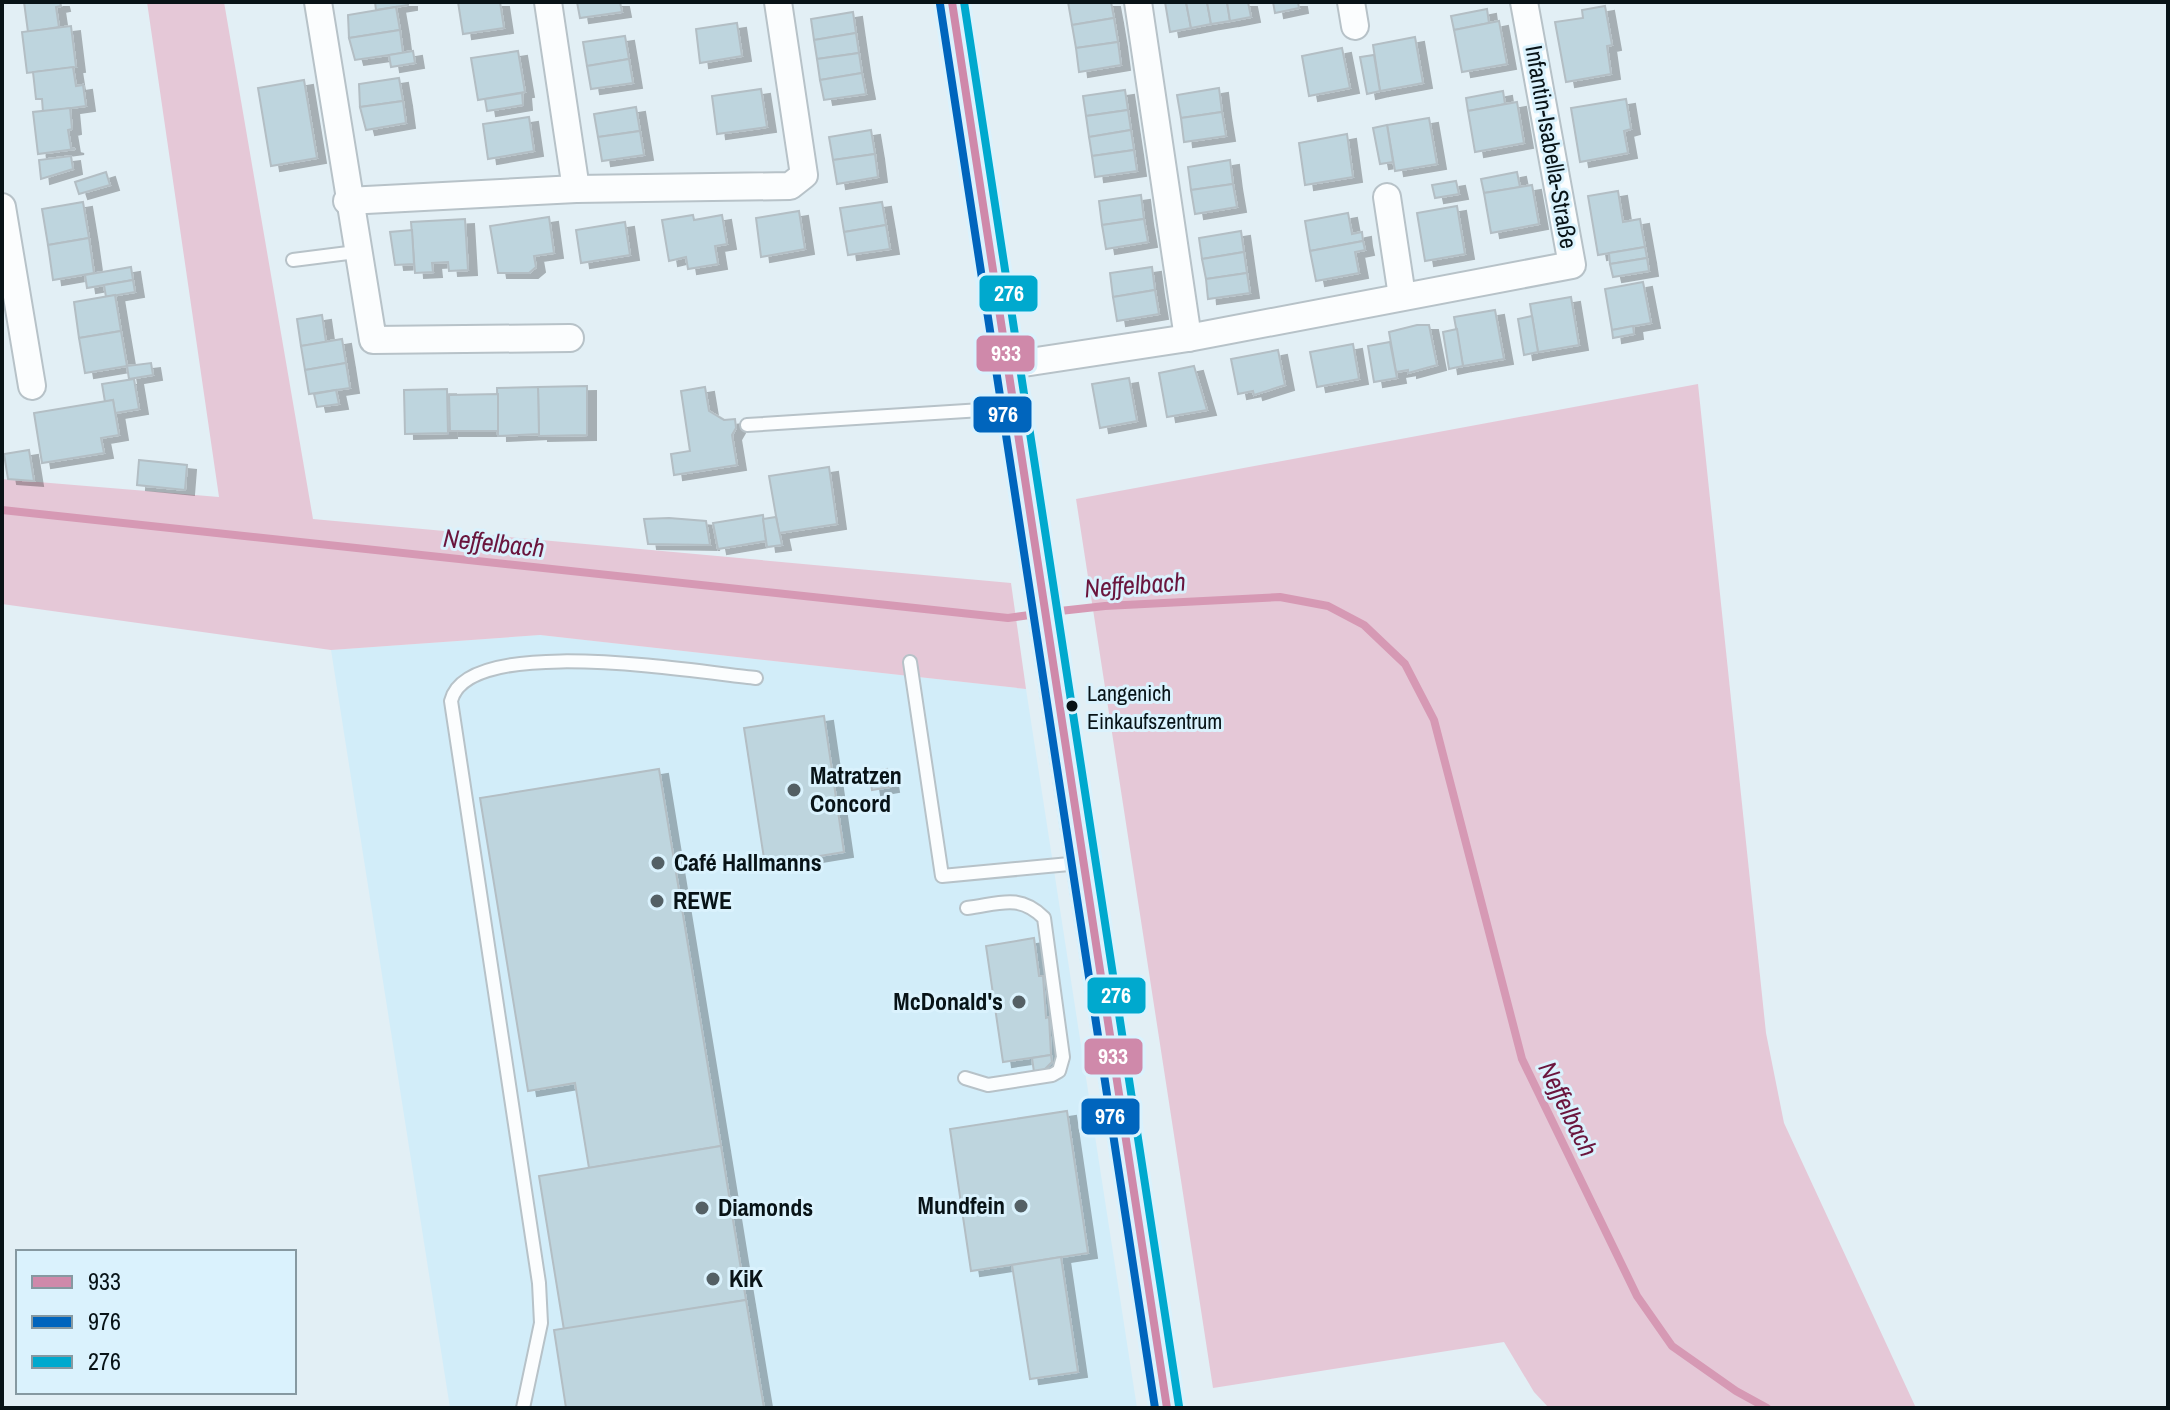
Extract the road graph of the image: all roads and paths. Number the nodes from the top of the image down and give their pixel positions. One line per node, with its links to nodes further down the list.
1 (318, 2): 9 (street)
2 (548, 2): 7 (street)
3 (778, 2): 7 (street)
4 (952, 2): 16 (street)
5 (1138, 2): 15 (street)
6 (1524, 2): 13 (street, Infantin-Isabella-Straße)
7 (576, 189): 9 (street)
8 (1387, 197): 13 (street)
9 (347, 201): 11 (street)
10 (2, 207): 17 (street)
11 (356, 252): 12 (lane); 14 (street)
12 (293, 260)
13 (1402, 296): 15 (street, Infantin-Isabella-Straße)
14 (570, 338)
15 (1188, 338): 16 (street, Infantin-Isabella-Straße)
16 (1010, 365): 18 (street)
17 (32, 386)
18 (1016, 408): 19 (lane); 22 (street)
19 (747, 425)
20 (910, 662): 22 (lane)
21 (756, 678): 25 (lane)
22 (1080, 863): 26 (street)
23 (967, 908): 24 (lane)
24 (965, 1078)
25 (523, 1408)
26 (1167, 1408)

